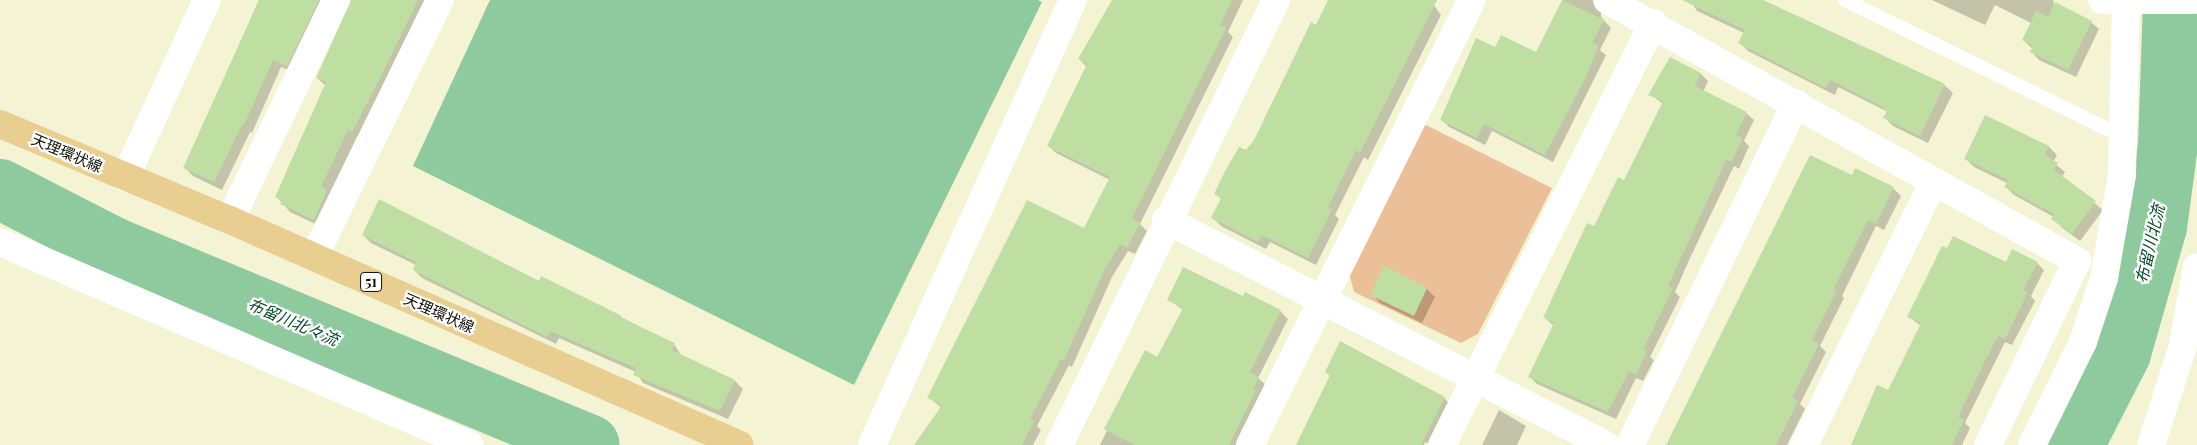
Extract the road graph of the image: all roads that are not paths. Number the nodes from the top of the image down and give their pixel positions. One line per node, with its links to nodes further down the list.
1 (207, 0): 15 (street)
2 (336, 0): 17 (street)
3 (440, 0): 20 (street)
4 (1073, 0): 27 (street)
5 (1276, 0): 18 (street)
6 (1472, 0): 22 (street)
7 (1607, 0): 11 (street)
8 (1845, 0): 14 (lane)
9 (2193, 0): 10 (street)
10 (2123, 1): 14 (street)
11 (1651, 14): 12 (street); 23 (street)
12 (1796, 104): 16 (street); 31 (street)
13 (0, 124): 15 (main road, 天理環状線 / 51)
14 (2123, 137): 34 (street)
15 (125, 178): 17 (main road, 天理環状線 / 51)
16 (1934, 181): 32 (street); 33 (street)
17 (230, 220): 20 (main road, 天理環状線 / 51)
18 (1166, 220): 22 (street); 28 (street)
19 (0, 242): 25 (street)
20 (314, 258): 26 (main road, 天理環状線 / 51)
21 (2197, 267): 35 (street)
22 (1322, 300): 23 (street); 29 (street)
23 (1476, 378): 24 (street); 30 (street)
24 (1602, 444)
25 (470, 445)
26 (740, 445)
27 (872, 445)
28 (1059, 445)
29 (1250, 445)
30 (1442, 445)
31 (1630, 445)
32 (1804, 445)
33 (1988, 445)
34 (2032, 445)
35 (2151, 445)

